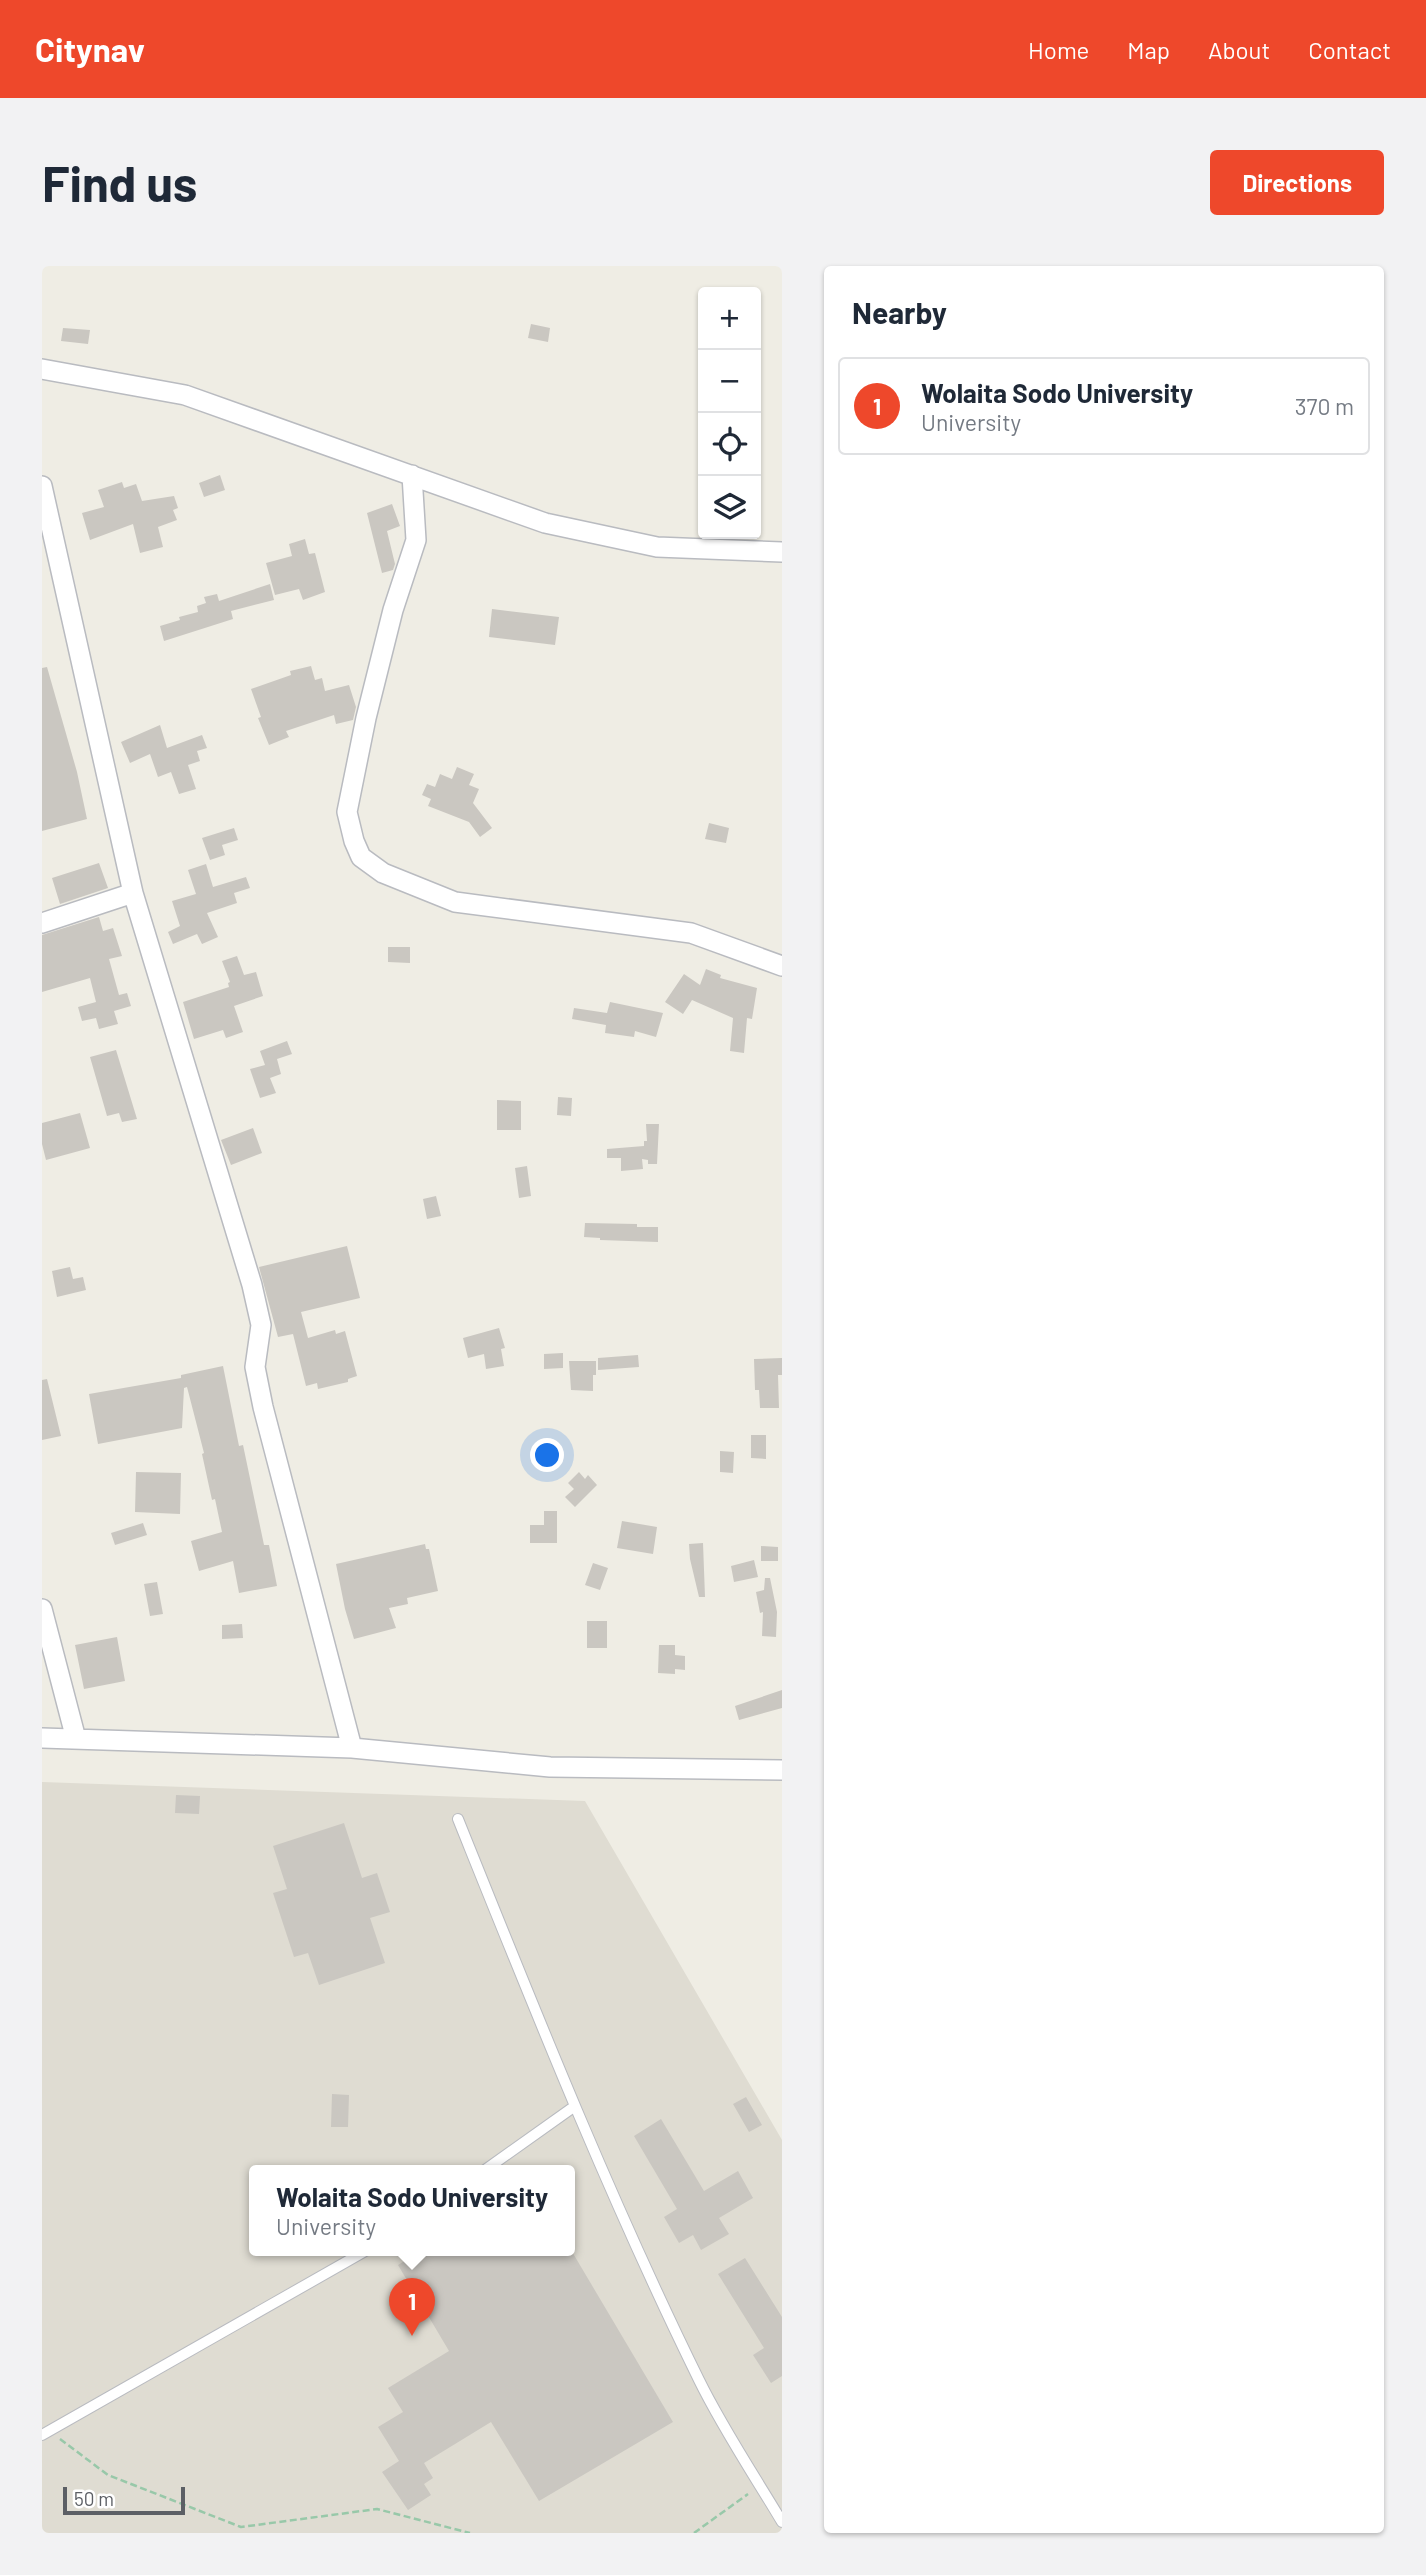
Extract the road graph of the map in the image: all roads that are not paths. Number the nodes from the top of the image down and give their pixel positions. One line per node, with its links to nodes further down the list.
1 (42, 369): 2 (street)
2 (412, 475): 4 (street); 7 (street)
3 (42, 486): 5 (street)
4 (782, 552)
5 (133, 893): 6 (street); 11 (street)
6 (42, 923)
7 (782, 966)
8 (42, 1609): 10 (street)
9 (42, 1738): 10 (street)
10 (76, 1739): 11 (street)
11 (352, 1748): 12 (street)
12 (782, 1770)
13 (458, 1819): 14 (lane)
14 (575, 2106): 15 (lane); 18 (lane)
15 (492, 2165)
16 (356, 2256): 17 (lane)
17 (46, 2433)
18 (782, 2522)

